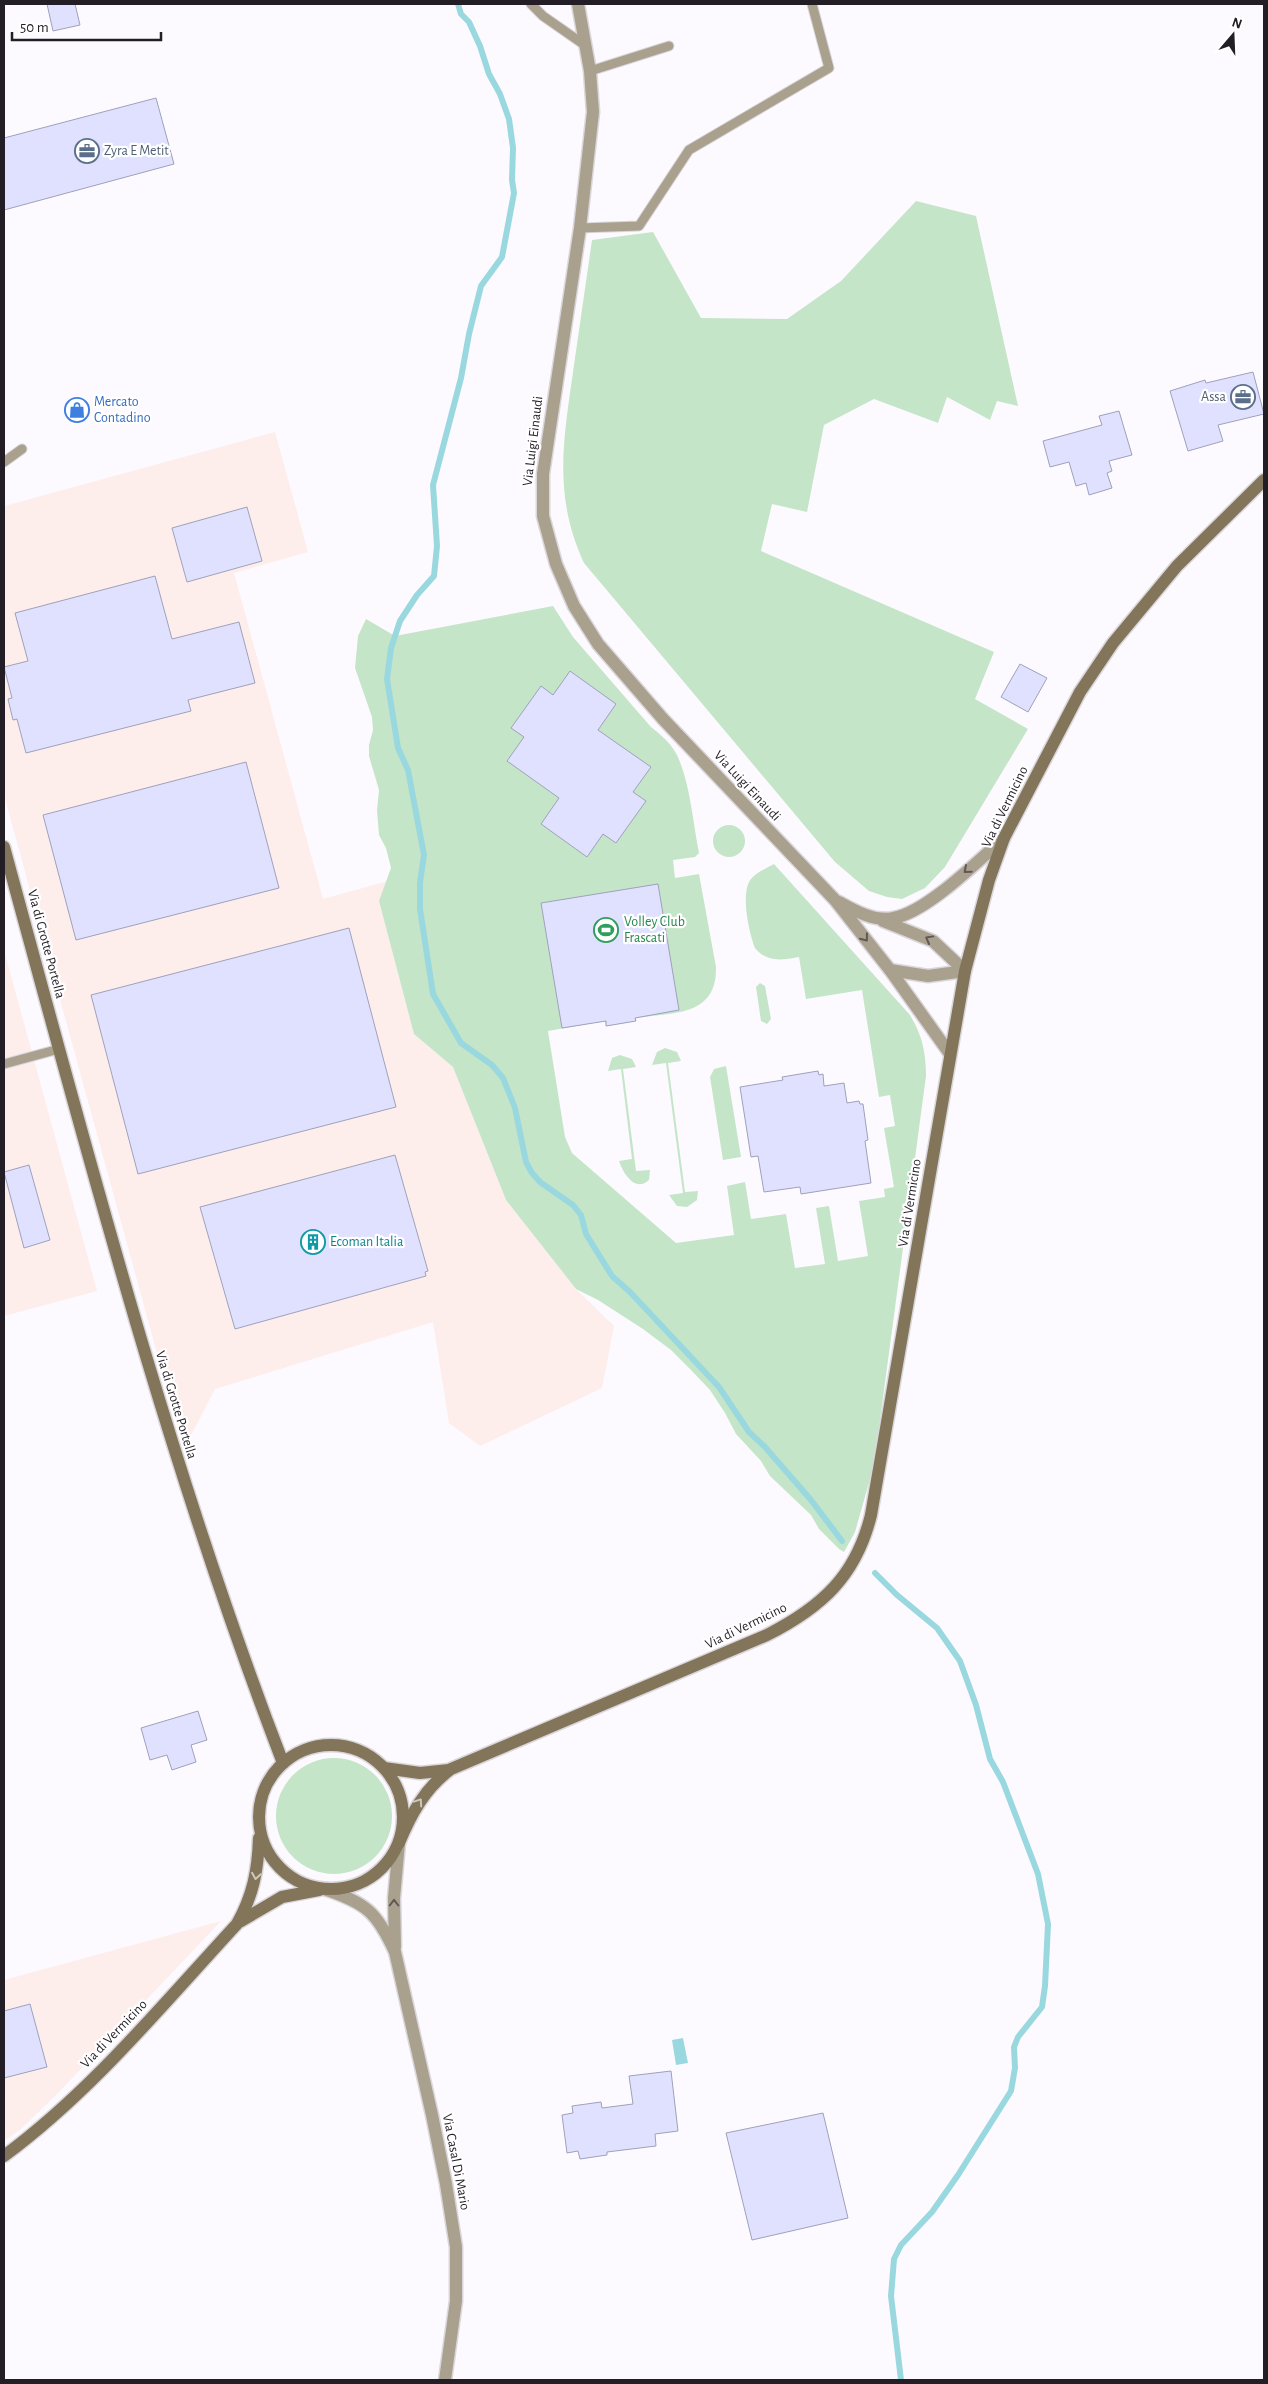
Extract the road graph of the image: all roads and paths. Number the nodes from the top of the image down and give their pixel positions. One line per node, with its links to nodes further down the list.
1 (531, 4): 5 (lane)
2 (578, 4): 5 (street, Via Luigi Einaudi)
3 (588, 4): 5 (street)
4 (812, 4): 8 (lane)
5 (586, 46): 7 (street, Via Luigi Einaudi)
6 (669, 46): 7 (lane)
7 (590, 71): 8 (street, Via Luigi Einaudi)
8 (580, 228): 14 (street, Via Luigi Einaudi)
9 (22, 449): 10 (lane)
10 (4, 462)
11 (1264, 480): 12 (main road, Via di Vermicino)
12 (1004, 838): 15 (street, Via Luigi Einaudi, one-way to 15); 17 (main road, Via di Vermicino)
13 (4, 847): 18 (main road, Via di Grotte Portella)
14 (835, 900): 15 (street, Via Luigi Einaudi); 16 (street, Via Luigi Einaudi, one-way to 16)
15 (871, 916): 17 (street, Via Luigi Einaudi, one-way to 15)
16 (890, 970): 17 (street); 19 (street, Via Luigi Einaudi)
17 (965, 971): 19 (main road, Via di Vermicino)
18 (59, 1049): 20 (lane); 21 (main road, Via di Grotte Portella)
19 (950, 1054): 23 (main road, Via di Vermicino)
20 (4, 1064)
21 (283, 1763): 22 (main road); 24 (main road)
22 (384, 1768): 23 (main road, Via di Vermicino); 25 (main road)
23 (451, 1769): 25 (main road, Via di Vermicino, one-way to 23)
24 (259, 1828): 26 (main road); 27 (main road, Via di Vermicino, one-way to 27)
25 (399, 1843): 26 (main road); 28 (street, Via Casal Di Mario, one-way to 25)
26 (324, 1889): 27 (main road, Via di Vermicino); 28 (street, Via Casal Di Mario)
27 (237, 1924): 29 (main road, Via di Vermicino)
28 (395, 1952): 30 (street, Via Casal Di Mario)
29 (4, 2156)
30 (445, 2380)

